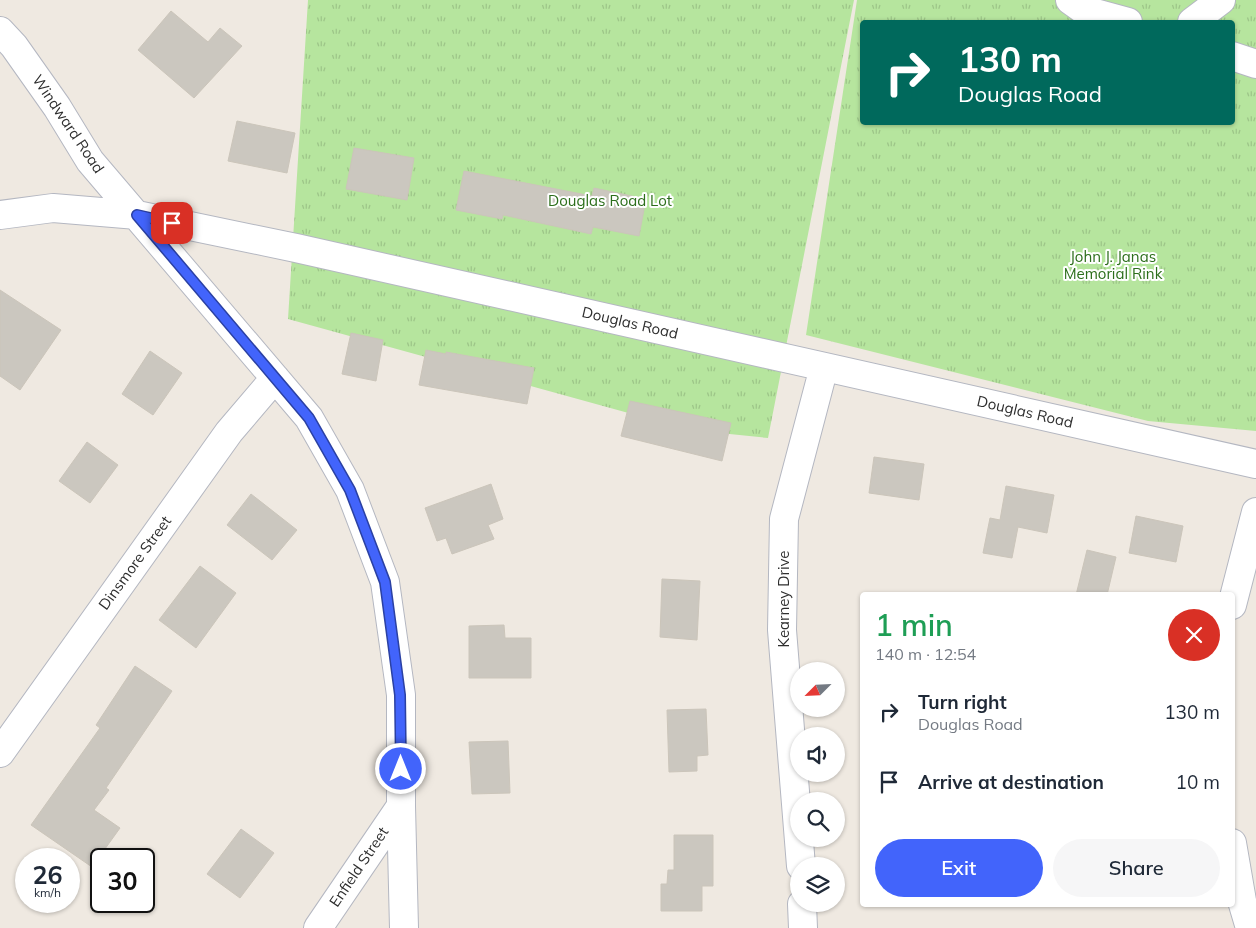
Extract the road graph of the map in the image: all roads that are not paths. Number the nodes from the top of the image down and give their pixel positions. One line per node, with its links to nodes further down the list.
1 (1070, 0): 3 (street)
2 (1220, 0): 4 (street)
3 (1121, 20)
4 (1195, 20)
5 (0, 31): 9 (street, Windward Road)
6 (1235, 57): 7 (street)
7 (1256, 64)
8 (0, 214): 9 (street, Douglas Road)
9 (137, 215): 10 (street, Douglas Road); 11 (street, Windward Road)
10 (824, 367): 12 (street, Douglas Road); 17 (street, Kearney Drive)
11 (275, 378): 15 (street, Dinsmore Street); 16 (street, Windward Road)
12 (1256, 464)
13 (1256, 512): 14 (street)
14 (1235, 593)
15 (0, 753)
16 (401, 806): 20 (street, Enfield Street); 21 (street, Windward Road)
17 (800, 857)
18 (1235, 860): 23 (street)
19 (802, 912): 22 (street)
20 (318, 928)
21 (404, 928)
22 (803, 928)
23 (1250, 928)

